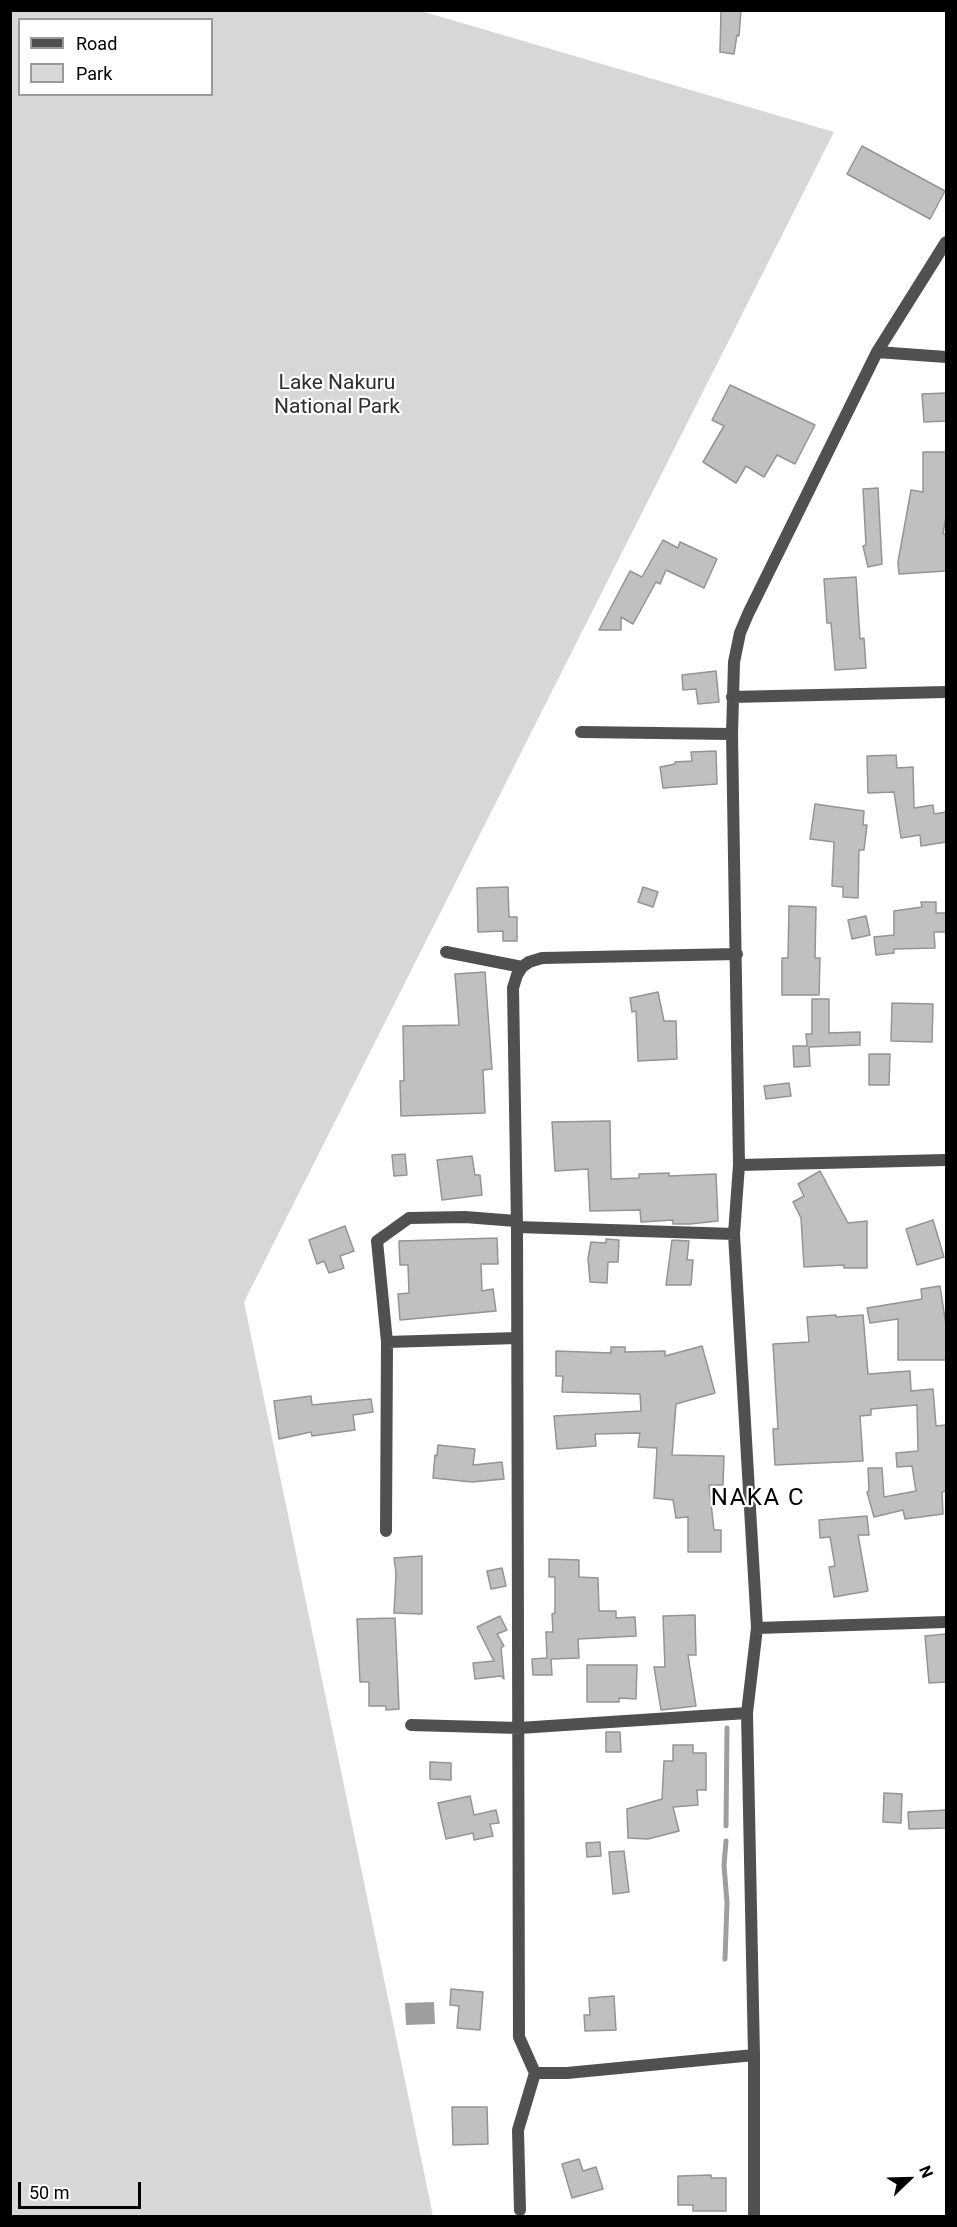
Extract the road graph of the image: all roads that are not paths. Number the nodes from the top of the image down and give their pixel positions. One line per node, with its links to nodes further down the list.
1 (946, 242): 2 (street)
2 (878, 352): 3 (street); 5 (street)
3 (946, 357)
4 (946, 692): 5 (street)
5 (732, 696): 7 (street)
6 (581, 732): 7 (street)
7 (732, 734): 9 (street)
8 (446, 952): 10 (street)
9 (737, 954): 10 (street); 12 (street)
10 (522, 967): 13 (street)
11 (946, 1160): 12 (street)
12 (739, 1165): 14 (street)
13 (516, 1224): 14 (street); 15 (street); 16 (street)
14 (734, 1234): 19 (street)
15 (517, 1338): 16 (street); 22 (street)
16 (387, 1342): 17 (street)
17 (386, 1531)
18 (946, 1622): 19 (street)
19 (757, 1628): 20 (street)
20 (747, 1713): 22 (street); 23 (street)
21 (411, 1725): 22 (street)
22 (519, 1728): 24 (street)
23 (754, 2055): 24 (street); 26 (street)
24 (535, 2073): 25 (street)
25 (520, 2210)
26 (754, 2217)

